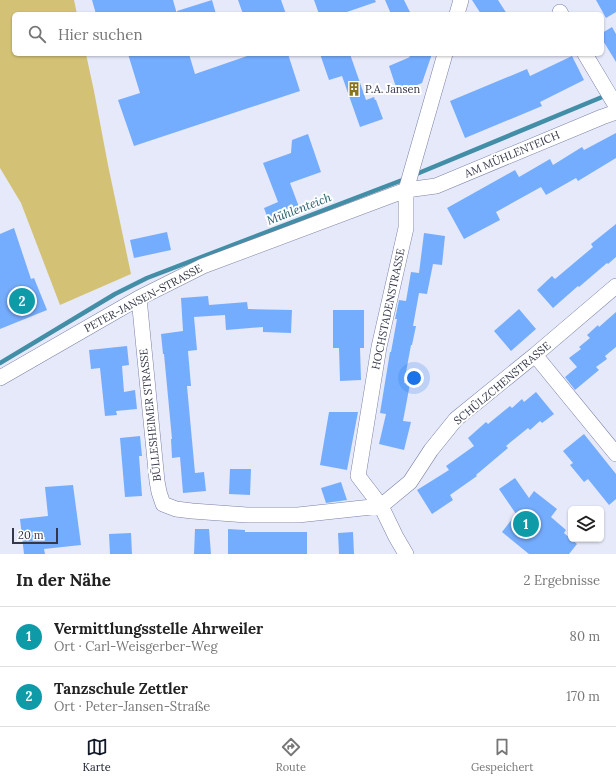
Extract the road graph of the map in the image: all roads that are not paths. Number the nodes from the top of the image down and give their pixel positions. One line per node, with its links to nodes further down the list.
1 (461, 0): 2 (street)
2 (458, 12)
3 (444, 56): 6 (street, HOCHSTADENSTRASSE)
4 (586, 56): 5 (street)
5 (612, 102): 6 (street, AM MÜHLENTEICH)
6 (408, 181): 8 (street, PETER-JANSEN-STRASSE); 12 (street, HOCHSTADENSTRASSE)
7 (616, 286): 9 (street, SCHÜLZCHENSTRASSE)
8 (139, 298): 10 (street, PETER-JANSEN-STRASSE); 12 (street, BÜLLESHEIMER STRASSE)
9 (535, 355): 11 (street); 12 (street, SCHÜLZCHENSTRASSE)
10 (0, 378)
11 (616, 454)
12 (381, 506): 13 (street, HOCHSTADENSTRASSE)
13 (406, 554)

